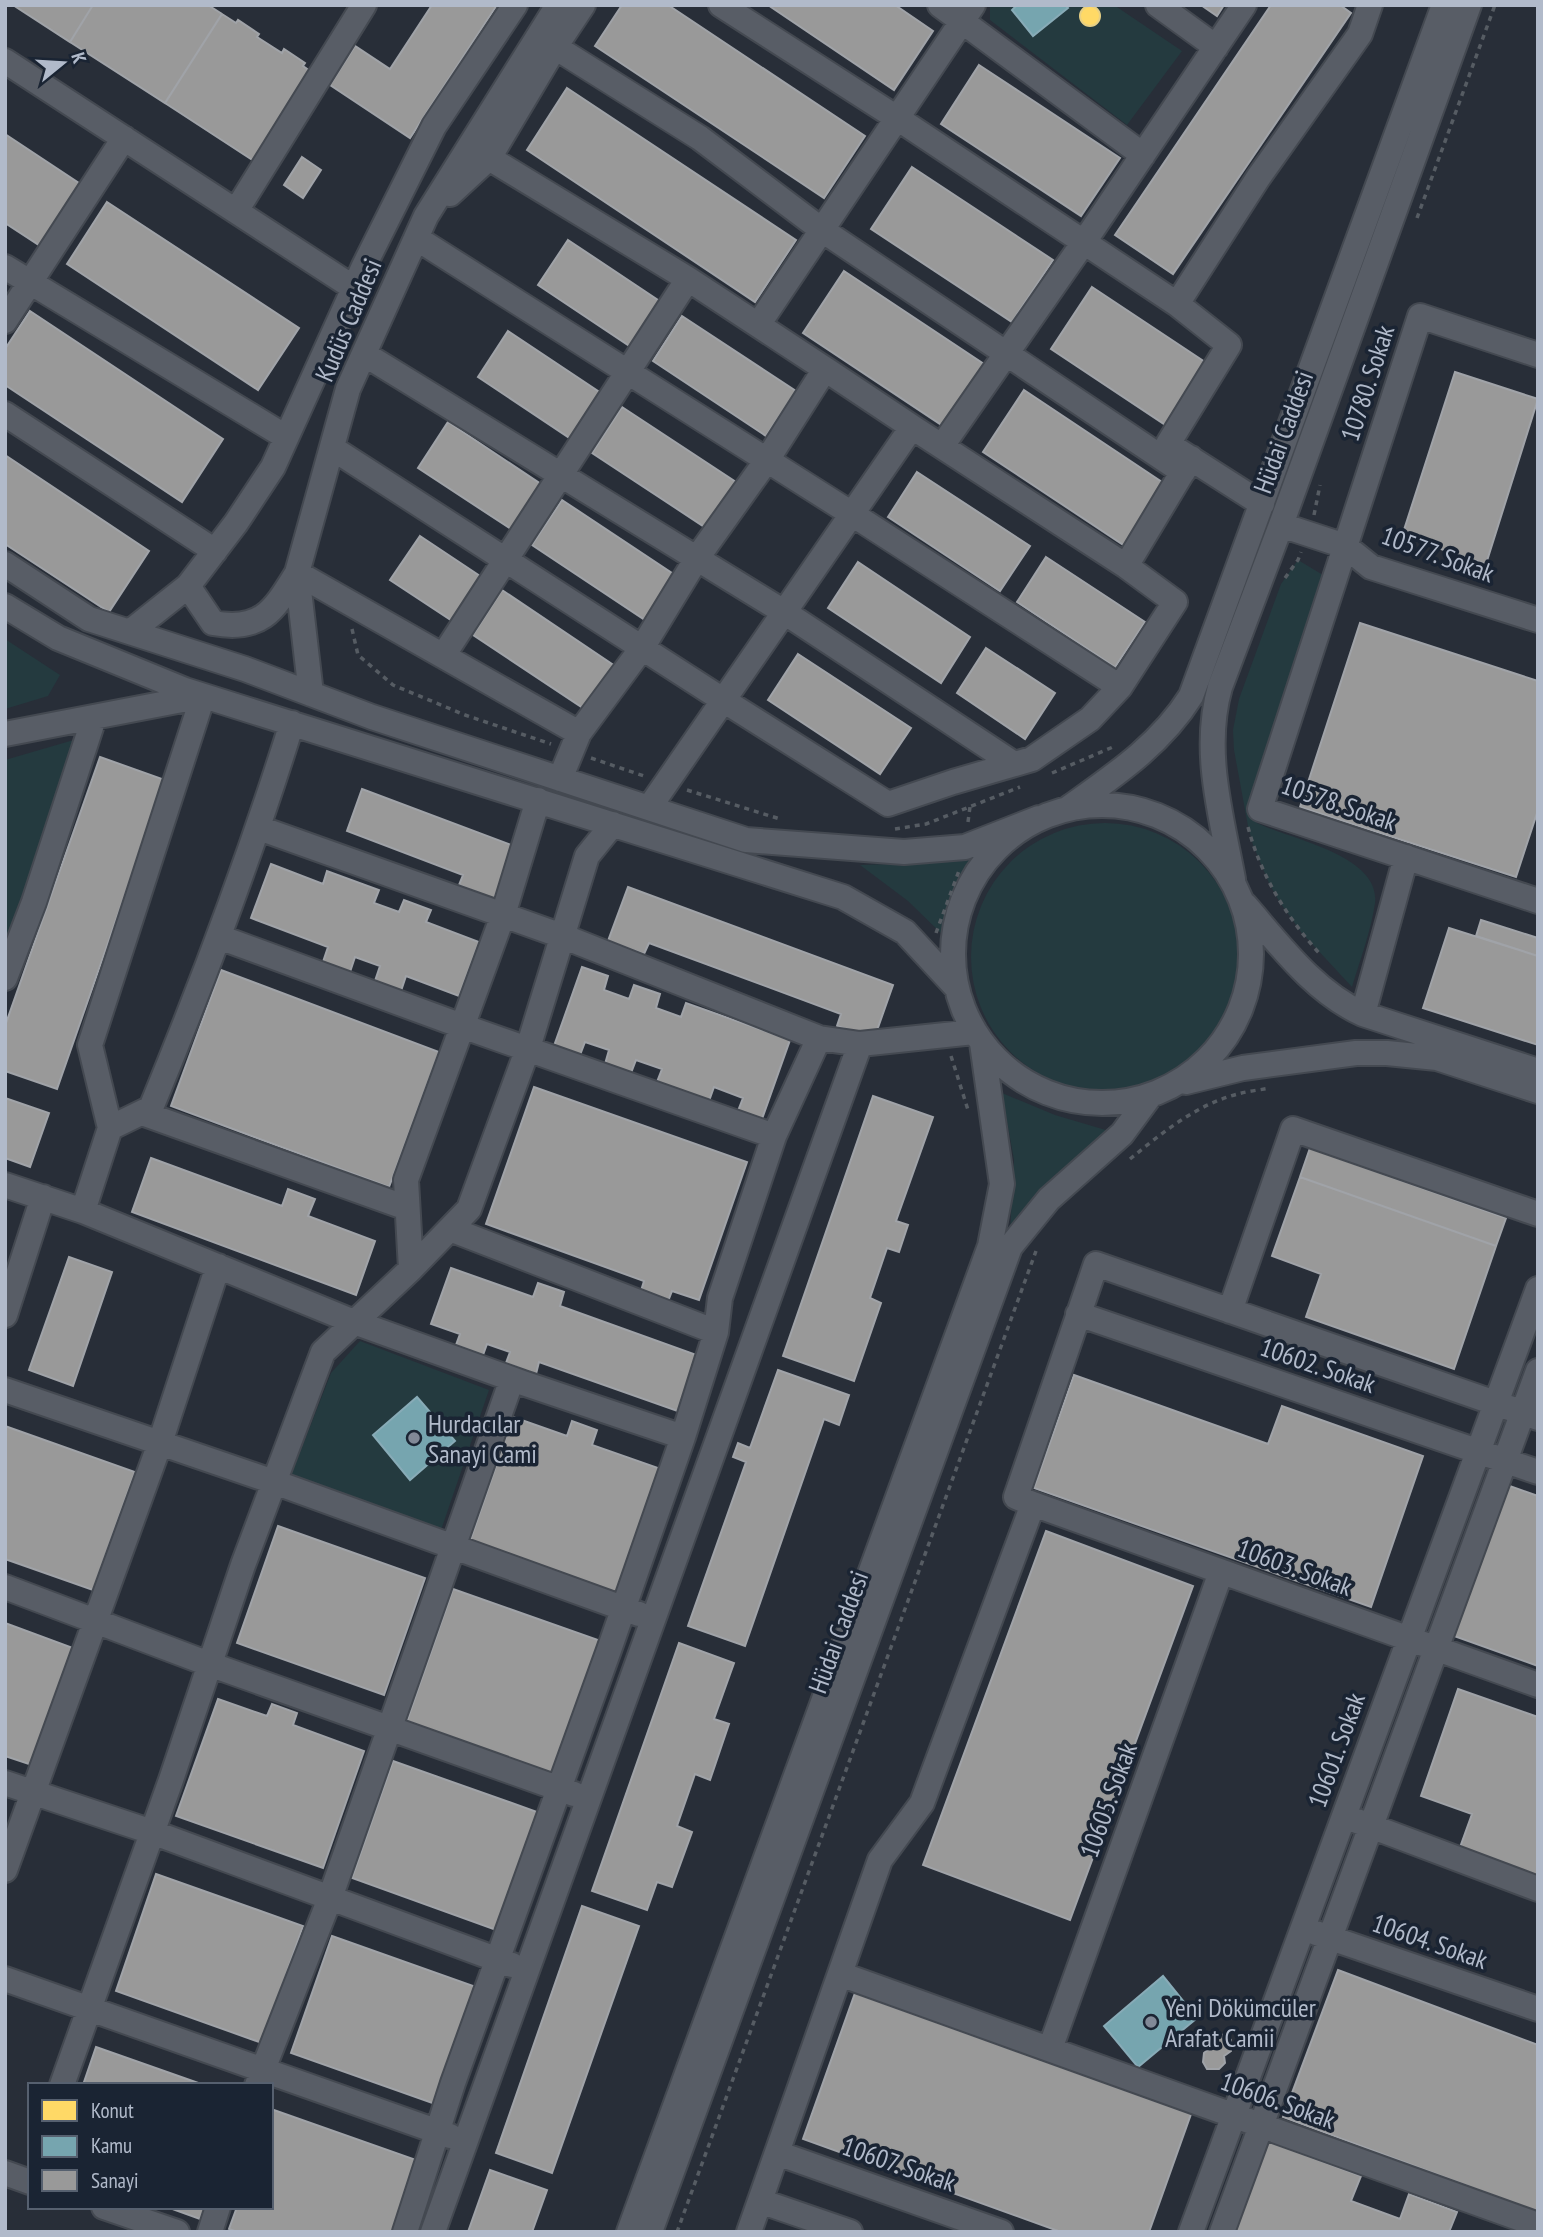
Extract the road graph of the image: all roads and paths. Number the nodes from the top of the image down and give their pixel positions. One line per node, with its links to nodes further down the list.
1 (364, 5): 20 (street)
2 (515, 5): 28 (street, Kudüs Caddesi)
3 (558, 5): 21 (street, Kudüs Caddesi)
4 (583, 5): 13 (street)
5 (721, 5): 16 (street)
6 (940, 5): 12 (street)
7 (1158, 5): 14 (street)
8 (1244, 5): 14 (street)
9 (1370, 5): 29 (street)
10 (1444, 5): 45 (street, Hüdai Caddesi)
11 (1469, 5): 47 (street, Hüdai Caddesi)
12 (967, 13): 16 (street); 18 (street)
13 (555, 47): 19 (street); 22 (street)
14 (1216, 47): 18 (street)
15 (5, 61): 17 (street)
16 (897, 118): 22 (street); 24 (street)
17 (124, 138): 20 (street); 27 (street)
18 (1143, 155): 24 (street)
19 (489, 158): 21 (street); 26 (street)
20 (236, 211): 28 (street)
21 (426, 216): 23 (street, Kudüs Caddesi)
22 (822, 230): 31 (street); 32 (street)
23 (416, 238): 33 (street, Kudüs Caddesi); 36 (street)
24 (1084, 242): 29 (street); 32 (street)
25 (5, 267): 27 (street)
26 (688, 279): 31 (street); 36 (street)
27 (29, 283): 30 (street); 39 (street)
28 (354, 288): 39 (street, Kudüs Caddesi)
29 (1177, 304): 43 (street)
30 (5, 321)
31 (758, 325): 35 (street)
32 (1006, 353): 40 (street); 43 (street)
33 (364, 354): 41 (street, Kudüs Caddesi); 44 (street)
34 (1538, 355): 48 (street, 10780. Sokak)
35 (825, 369): 38 (street); 42 (street)
36 (628, 372): 42 (street); 44 (street)
37 (5, 414): 49 (street)
38 (912, 427): 40 (street); 46 (street)
39 (286, 438): 49 (street, Kudüs Caddesi)
40 (942, 446): 53 (street)
41 (332, 448): 51 (street); 54 (street, Kudüs Caddesi)
42 (768, 460): 46 (street); 50 (street)
43 (1187, 465): 45 (street); 53 (street)
44 (561, 474): 50 (street); 51 (street)
45 (1262, 504): 78 (street, Hüdai Caddesi)
46 (852, 514): 57 (street); 63 (street)
47 (1281, 525): 48 (street, 10577. Sokak); 85 (street, Hüdai Caddesi)
48 (1345, 547): 58 (street, 10577. Sokak); 84 (street, 10578. Sokak)
49 (215, 551): 55 (street, Kudüs Caddesi)
50 (697, 558): 57 (street); 61 (street)
51 (505, 560): 61 (street); 62 (street)
52 (5, 564): 60 (street)
53 (1126, 566): 63 (street)
54 (297, 573): 55 (street); 62 (street); 64 (street, Kudüs Caddesi)
55 (188, 586): 60 (street, Kudüs Caddesi)
56 (5, 606): 65 (street)
57 (784, 611): 66 (street); 72 (street)
58 (1538, 620)
59 (351, 627): 70 (path)
60 (130, 632): 64 (street)
61 (642, 648): 66 (street); 70 (street)
62 (443, 656): 70 (street)
63 (1121, 687): 72 (street)
64 (311, 694): 74 (street)
65 (203, 696): 67 (street); 68 (street); 104 (street)
66 (723, 701): 72 (street); 75 (street)
67 (94, 718): 69 (street); 90 (street)
68 (292, 723): 76 (street); 82 (street)
69 (5, 734)
70 (575, 742): 74 (street); 75 (path)
71 (1121, 742): 73 (path)
72 (1020, 774): 83 (path)
73 (1050, 774)
74 (560, 779): 77 (street)
75 (666, 783): 77 (street); 80 (path)
76 (538, 800): 81 (street); 87 (street)
77 (649, 808): 79 (street)
78 (1068, 809): 79 (street); 85 (street)
79 (1039, 818): 91 (street)
80 (789, 822)
81 (613, 824): 88 (street); 91 (street)
82 (259, 828): 87 (street); 89 (street)
83 (885, 830)
84 (1406, 857): 86 (street, 10578. Sokak); 92 (street)
85 (1237, 893): 92 (street); 100 (street, Hüdai Caddesi)
86 (1538, 901)
87 (503, 915): 88 (street); 93 (street)
88 (562, 936): 96 (street); 98 (street)
89 (219, 937): 93 (street); 102 (street)
90 (5, 978)
91 (956, 987): 95 (street)
92 (1363, 1014): 99 (street)
93 (462, 1026): 98 (street); 108 (street)
94 (945, 1037): 95 (street); 97 (street); 103 (path)
95 (978, 1037): 100 (street); 177 (street, Hüdai Caddesi)
96 (819, 1038): 97 (street); 105 (street)
97 (860, 1044): 137 (street)
98 (528, 1048): 105 (street); 111 (street)
99 (1538, 1071)
100 (1161, 1091): 101 (street); 178 (street, Hüdai Caddesi)
101 (1538, 1091)
102 (142, 1113): 104 (street); 108 (street)
103 (971, 1119)
104 (110, 1128): 109 (street)
105 (774, 1136): 119 (street)
106 (5, 1185): 107 (street)
107 (43, 1197): 109 (street); 117 (street)
108 (407, 1208): 113 (street)
109 (83, 1211): 112 (street)
110 (1538, 1214): 115 (street)
111 (450, 1229): 113 (street); 119 (street)
112 (218, 1266): 118 (street); 126 (street)
113 (411, 1269): 118 (street)
114 (1538, 1289): 123 (street, 10601. Sokak)
115 (1230, 1311): 116 (street, 10602. Sokak); 123 (street, 10602. Sokak)
116 (1079, 1314): 127 (street, 10602. Sokak); 131 (street)
117 (5, 1315)
118 (355, 1322): 121 (street); 130 (street)
119 (716, 1332): 125 (street)
120 (1538, 1371): 124 (street)
121 (512, 1379): 125 (street); 132 (street)
122 (5, 1390): 126 (street)
123 (1496, 1403): 124 (street, 10602. Sokak); 127 (street, 10601. Sokak)
124 (1530, 1415): 128 (street)
125 (683, 1437): 135 (street)
126 (160, 1443): 130 (street); 136 (street)
127 (1478, 1452): 128 (street, 10602. Sokak); 138 (street, 10601. Sokak)
128 (1505, 1461): 129 (street, 10602. Sokak); 139 (street)
129 (1538, 1472)
130 (274, 1482): 132 (street); 140 (street)
131 (1033, 1504): 133 (street, 10603. Sokak); 157 (street)
132 (453, 1546): 135 (street); 142 (street)
133 (1222, 1572): 138 (street, 10603. Sokak); 161 (street, 10605. Sokak)
134 (5, 1587): 136 (street)
135 (624, 1608): 137 (street); 144 (street)
136 (95, 1619): 140 (street); 145 (street)
137 (653, 1620): 146 (street)
138 (1409, 1639): 139 (street, 10603. Sokak); 147 (street, 10601. Sokak)
139 (1436, 1649): 141 (street, 10603. Sokak); 148 (street)
140 (209, 1664): 142 (street); 149 (street)
141 (1538, 1685)
142 (388, 1728): 144 (street); 152 (street)
143 (5, 1783): 145 (street)
144 (559, 1789): 146 (street); 155 (street)
145 (32, 1793): 149 (street); 150 (street)
146 (588, 1798): 156 (street)
147 (1344, 1816): 148 (street); 153 (street, 10601. Sokak)
148 (1371, 1826): 151 (street); 154 (street)
149 (152, 1832): 152 (street); 159 (street)
150 (5, 1870)
151 (1538, 1889)
152 (330, 1898): 155 (street); 162 (street)
153 (1303, 1928): 154 (street, 10604. Sokak); 164 (street, 10601. Sokak)
154 (1330, 1938): 160 (street, 10604. Sokak); 165 (street)
155 (497, 1960): 156 (street); 166 (street)
156 (526, 1969): 167 (street)
157 (840, 1973): 161 (street, 10606. Sokak); 168 (street)
158 (5, 1979): 159 (street)
159 (89, 2009): 162 (street); 163 (street)
160 (1538, 2010)
161 (1049, 2049): 164 (street, 10606. Sokak)
162 (260, 2077): 166 (street)
163 (63, 2083)
164 (1234, 2115): 165 (street, 10606. Sokak); 182 (street, 10601. Sokak)
165 (1261, 2125): 172 (street, 10606. Sokak); 183 (street)
166 (437, 2133): 167 (street); 175 (street)
167 (465, 2140): 176 (street)
168 (777, 2153): 169 (street); 181 (street, 10607. Sokak)
169 (760, 2201): 179 (street); 180 (street)
170 (110, 2209): 173 (street)
171 (217, 2209): 174 (street)
172 (1538, 2225)
173 (177, 2232)
174 (210, 2232)
175 (405, 2232)
176 (433, 2232)
177 (629, 2232)
178 (650, 2232)
179 (749, 2232)
180 (850, 2232)
181 (1001, 2232)
182 (1191, 2232)
183 (1222, 2232)

